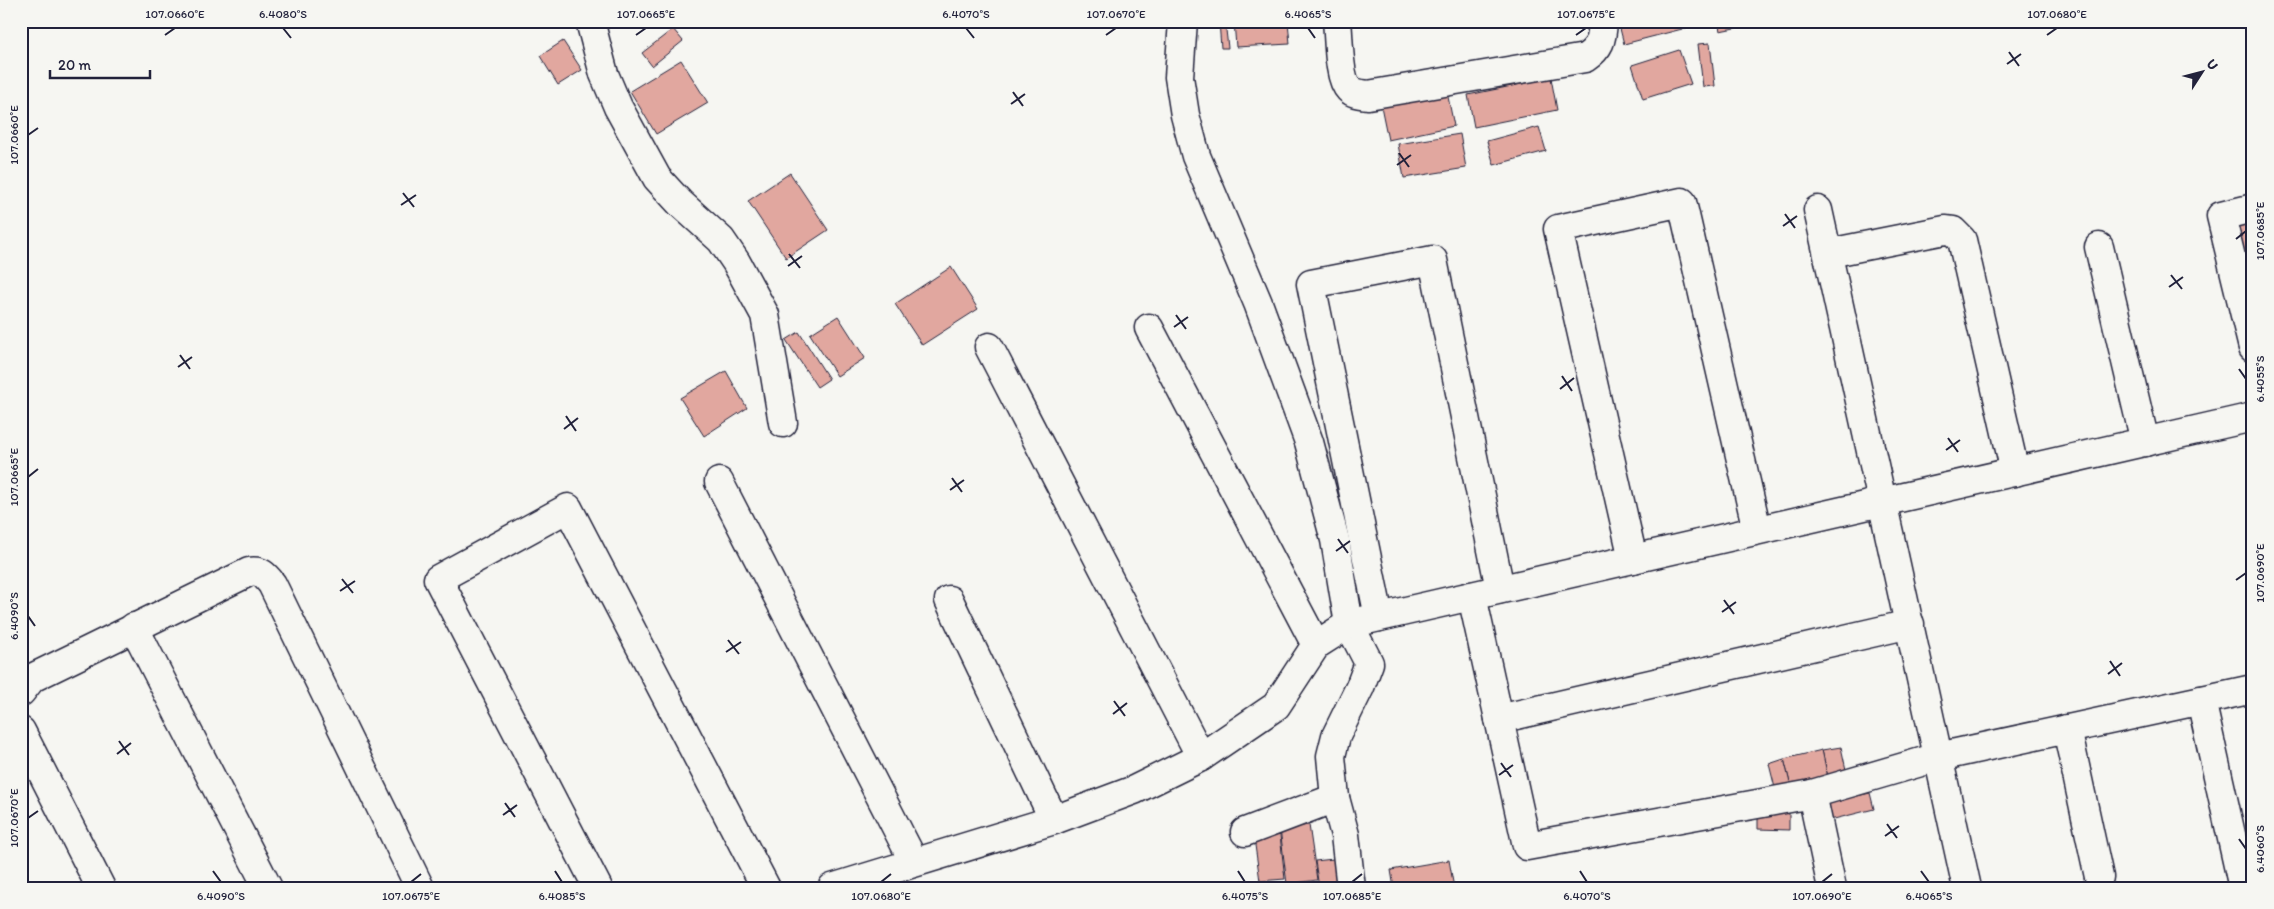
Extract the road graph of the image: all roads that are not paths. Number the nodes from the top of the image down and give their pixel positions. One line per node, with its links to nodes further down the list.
1 (590, 21): 13 (street)
2 (1184, 21): 24 (street)
3 (1337, 21): 4 (street)
4 (1603, 21)
5 (2253, 208): 10 (street)
6 (1818, 210): 8 (street)
7 (2099, 247): 14 (street)
8 (1829, 253): 15 (street); 17 (street)
9 (1148, 328): 27 (street)
10 (2252, 344)
11 (989, 347): 34 (street)
12 (2253, 417): 14 (street)
13 (783, 423)
14 (2145, 442): 15 (street)
15 (2015, 472): 17 (street)
16 (719, 482): 40 (street)
17 (1884, 502): 18 (street); 25 (street)
18 (1757, 530): 19 (street); 19 (street)
19 (1633, 559): 20 (street)
20 (1500, 589): 21 (street); 23 (street)
21 (1472, 596): 23 (street); 31 (street)
22 (949, 600): 38 (street)
23 (1379, 617): 24 (street)
24 (1349, 624): 27 (street); 37 (street)
25 (1910, 624): 31 (street); 35 (street)
26 (134, 627): 29 (street); 43 (street); 44 (street)
27 (1316, 645): 34 (street)
28 (2253, 689): 30 (street)
29 (21, 692)
30 (2201, 700): 32 (street); 51 (street)
31 (1499, 719): 36 (street)
32 (2067, 729): 35 (street); 41 (street)
33 (21, 731): 42 (street)
34 (1201, 757): 38 (street)
35 (1938, 758): 36 (street); 50 (street)
36 (1812, 794): 49 (street)
37 (1335, 798): 39 (street); 48 (street)
38 (1054, 820): 40 (street)
39 (1245, 832)
40 (914, 862): 47 (street)
41 (2099, 877)
42 (101, 888)
43 (268, 888)
44 (420, 888)
45 (598, 888): 46 (street)
46 (766, 888)
47 (832, 888)
48 (1351, 888)
49 (1832, 888)
50 (1967, 888)
51 (2243, 888)

